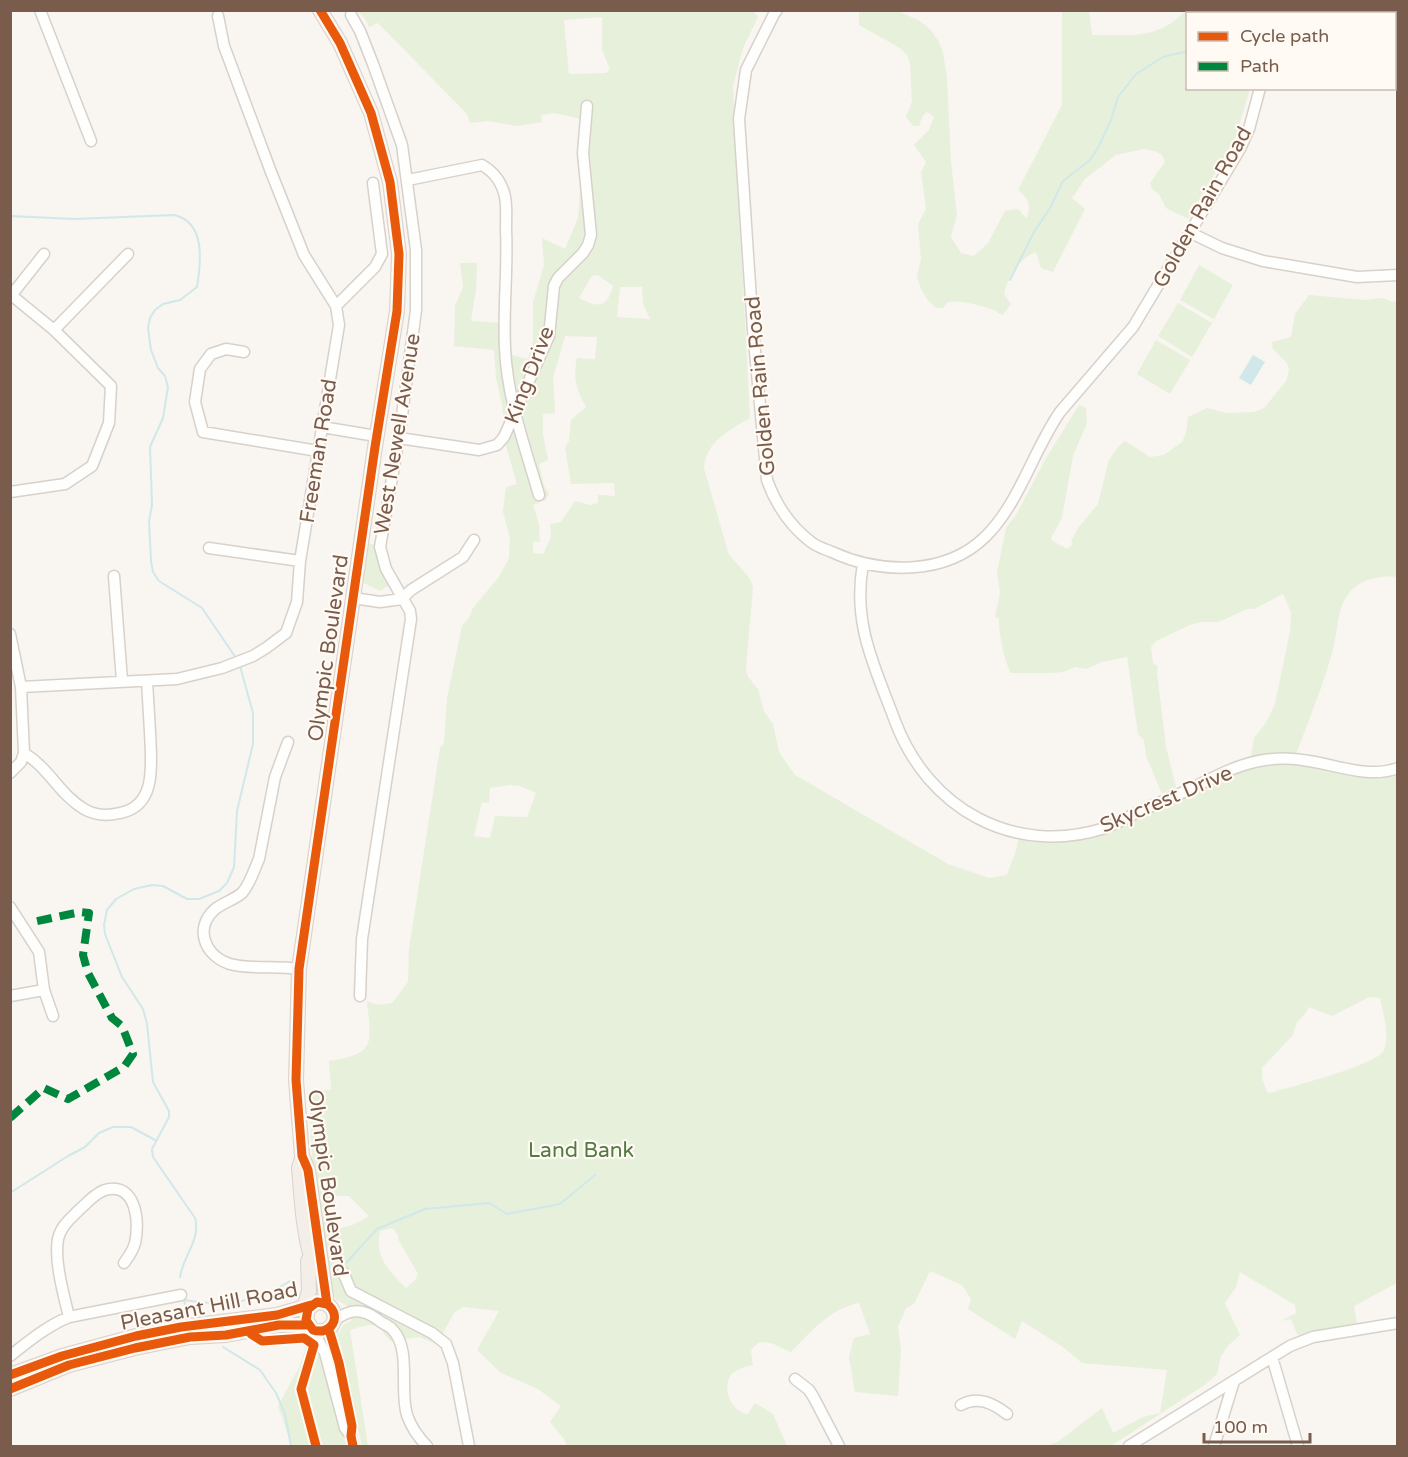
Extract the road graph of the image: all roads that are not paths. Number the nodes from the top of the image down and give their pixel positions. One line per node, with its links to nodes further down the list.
1 (40, 10): 8 (street)
2 (320, 10): 21 (main road, Olympic Boulevard)
3 (777, 10): 29 (street, Golden Rain Road)
4 (351, 15): 9 (street, West Newell Avenue)
5 (219, 16): 16 (street, Freeman Road)
6 (1259, 90): 11 (street, Golden Rain Road)
7 (586, 106): 19 (street, King Drive)
8 (92, 141)
9 (408, 180): 19 (street); 22 (street, West Newell Avenue)
10 (373, 183): 16 (street)
11 (1191, 233): 14 (street); 29 (street, Golden Rain Road)
12 (44, 254): 15 (street)
13 (128, 254): 17 (street)
14 (1398, 275)
15 (11, 296): 17 (street)
16 (336, 306): 20 (street, Freeman Road)
17 (54, 330): 24 (street)
18 (244, 352): 23 (street)
19 (516, 415): 22 (street, King Drive); 25 (street)
20 (322, 427): 21 (street); 23 (street, Freeman Road)
21 (376, 436): 31 (main road, Olympic Boulevard)
22 (399, 438): 32 (street, West Newell Avenue)
23 (318, 451): 28 (street, Freeman Road)
24 (10, 492)
25 (539, 495)
26 (474, 540): 32 (street)
27 (209, 548): 28 (street)
28 (300, 561): 35 (street, Freeman Road)
29 (863, 564): 39 (street, Skycrest Drive)
30 (114, 576): 34 (street)
31 (353, 598): 32 (street); 42 (main road, Olympic Boulevard)
32 (402, 599): 45 (street, West Newell Avenue)
33 (10, 634): 36 (street)
34 (122, 681): 35 (street, Freeman Road); 36 (street, Freeman Road)
35 (147, 681): 38 (street)
36 (21, 687): 38 (street)
37 (288, 742): 42 (street)
38 (24, 753): 40 (street)
39 (1398, 768)
40 (10, 773)
41 (10, 907): 43 (street)
42 (299, 969): 47 (main road, Olympic Boulevard)
43 (44, 990): 44 (street); 46 (street)
44 (10, 996)
45 (360, 996)
46 (53, 1016)
47 (302, 1156): 51 (main road, Olympic Boulevard); 51 (main road, Olympic Boulevard)
48 (124, 1263): 52 (street)
49 (342, 1272): 66 (street)
50 (181, 1295): 52 (street)
51 (325, 1311): 54 (main road); 54 (main road, Olympic Boulevard); 55 (main road, Pleasant Hill Road); 64 (street, Olympic Boulevard); 65 (street)
52 (69, 1317): 56 (street)
53 (1398, 1323): 57 (street)
54 (313, 1330): 55 (main road, Pleasant Hill Road); 64 (street, Olympic Boulevard)
55 (186, 1332): 58 (main road, Pleasant Hill Road); 61 (main road, Pleasant Hill Road)
56 (10, 1356)
57 (1272, 1357): 60 (street); 70 (street)
58 (10, 1374)
59 (795, 1379): 67 (street)
60 (1234, 1381): 68 (street); 69 (street)
61 (10, 1389)
62 (961, 1405): 63 (street)
63 (1007, 1414)
64 (352, 1441)
65 (427, 1446)
66 (470, 1446)
67 (839, 1446)
68 (1129, 1446)
69 (1214, 1446)
70 (1298, 1446)

